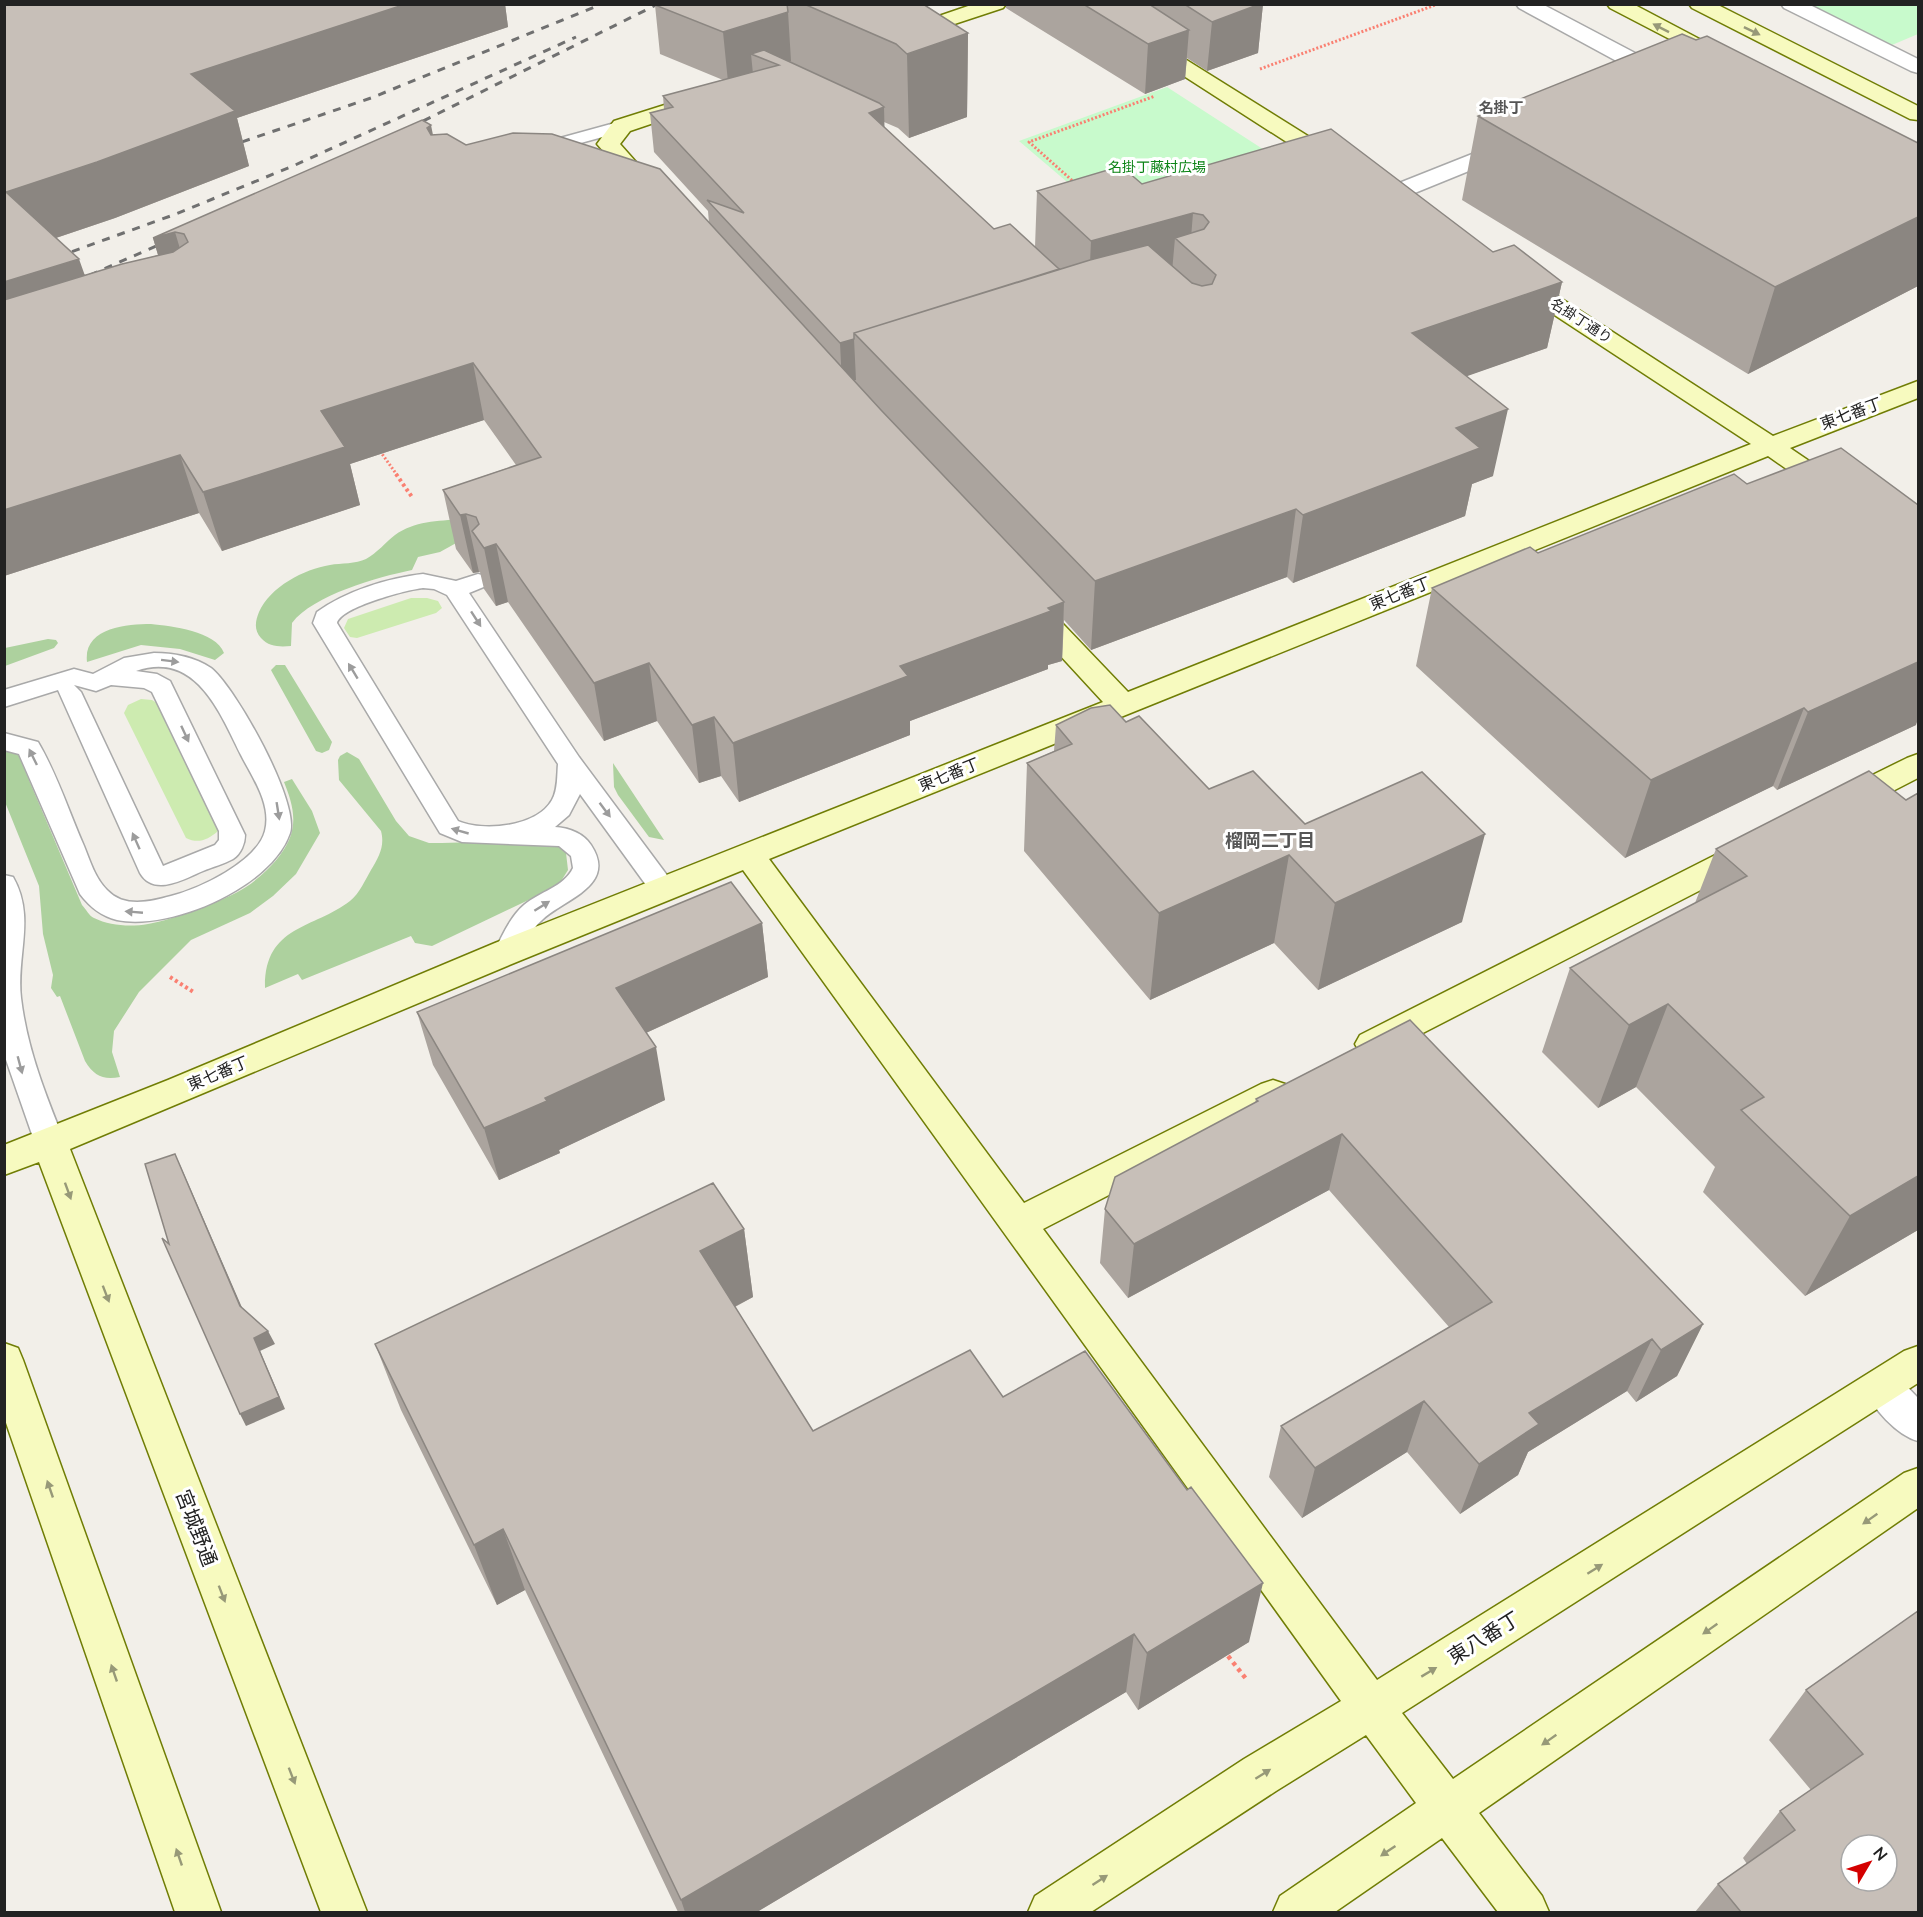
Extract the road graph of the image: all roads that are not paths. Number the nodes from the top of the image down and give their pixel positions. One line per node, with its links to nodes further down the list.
1 (996, 4): 7 (street)
2 (1082, 4): 16 (street)
3 (1526, 4): 10 (street)
4 (1617, 4): 8 (street, one-way to 4)
5 (1699, 4): 12 (street, one-way to 12)
6 (1791, 4): 9 (street)
7 (883, 42)
8 (1731, 64)
9 (1918, 67)
10 (1649, 90)
11 (716, 95): 13 (street)
12 (1918, 114)
13 (622, 126): 15 (lane); 17 (street)
14 (1532, 137): 16 (street)
15 (523, 153)
16 (1387, 196): 18 (street)
17 (666, 208)
18 (1407, 209)
19 (1505, 272): 21 (street, 名掛丁通り)
20 (1918, 389): 21 (street, 東七番丁)
21 (1770, 445): 22 (street, 名掛丁通り); 29 (street, 東七番丁)
22 (1857, 508)
23 (478, 581): 25 (lane)
24 (1013, 588): 29 (street)
25 (455, 590): 32 (lane, one-way to 32); 35 (lane, one-way to 25)
26 (96, 683): 27 (lane); 27 (lane, one-way to 27); 28 (lane); 31 (lane, one-way to 31)
27 (69, 692): 30 (lane)
28 (4, 699)
29 (1123, 705): 37 (street, 東七番丁)
30 (4, 714)
31 (4, 741)
32 (570, 763): 35 (lane); 39 (lane, one-way to 39)
33 (1918, 765): 34 (street)
34 (1823, 814)
35 (518, 835): 40 (lane, one-way to 35)
36 (1770, 841): 41 (street)
37 (749, 855): 39 (street, 東七番丁); 45 (street)
38 (4, 884): 43 (lane, one-way to 43)
39 (663, 889): 40 (street, 東七番丁)
40 (507, 951): 43 (street, 東七番丁)
41 (1346, 1057)
42 (1304, 1078): 45 (street)
43 (50, 1143): 44 (street, 東七番丁); 54 (street, 宮城野通, one-way to 54)
44 (4, 1161)
45 (1018, 1224): 51 (street)
46 (4, 1360): 53 (street, one-way to 46)
47 (1918, 1364): 48 (street, 東八番丁)
48 (1882, 1387): 49 (street); 51 (street, 東八番丁, one-way to 48)
49 (1918, 1424)
50 (1918, 1486): 52 (street, one-way to 52)
51 (1371, 1707): 52 (street); 55 (street, 東八番丁, one-way to 51)
52 (1449, 1809): 56 (street, one-way to 56); 57 (street)
53 (198, 1912)
54 (344, 1912)
55 (1051, 1912)
56 (1296, 1912)
57 (1526, 1912)

